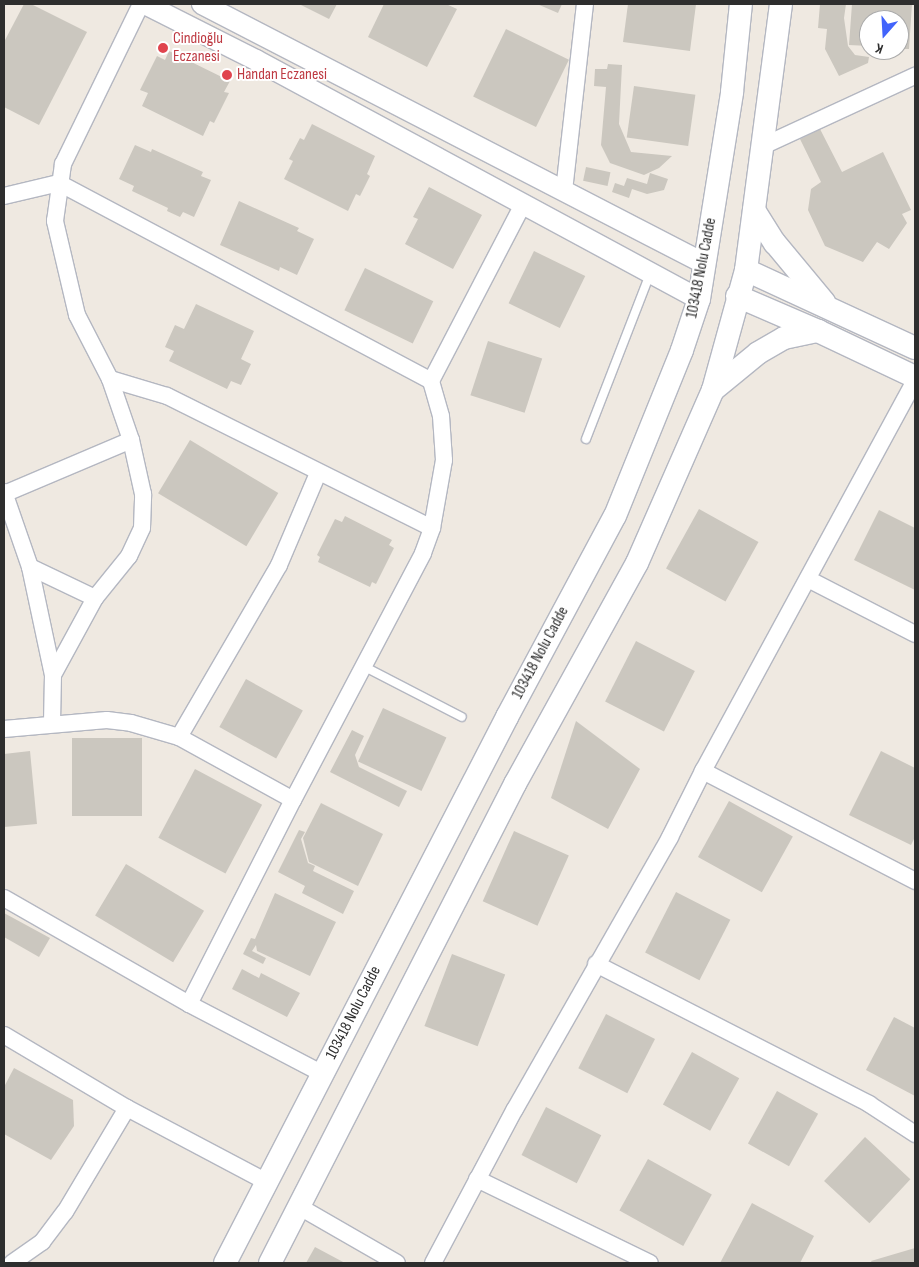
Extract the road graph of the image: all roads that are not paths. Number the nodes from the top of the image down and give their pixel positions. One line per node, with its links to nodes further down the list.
1 (143, 4): 8 (street); 11 (street)
2 (202, 4): 9 (street)
3 (585, 4): 9 (street)
4 (741, 4): 13 (main road, 103418 Nolu Cadde)
5 (780, 4): 7 (main road)
6 (915, 76): 7 (street)
7 (761, 147): 12 (main road)
8 (59, 183): 10 (street); 21 (street); 23 (street)
9 (564, 191): 13 (street)
10 (4, 196)
11 (522, 204): 15 (street); 23 (street)
12 (754, 210): 14 (main road); 18 (main road)
13 (705, 264): 17 (main road, 103418 Nolu Cadde)
14 (746, 270): 16 (main road); 18 (main road)
15 (651, 272): 17 (street); 25 (lane)
16 (737, 296): 19 (main road); 24 (main road)
17 (699, 299): 47 (main road, 103418 Nolu Cadde)
18 (828, 306): 20 (main road)
19 (818, 331): 22 (main road); 24 (main road)
20 (915, 348)
21 (110, 379): 26 (street); 27 (street)
22 (915, 379): 31 (street)
23 (431, 380): 29 (street)
24 (712, 390): 52 (main road)
25 (586, 439)
26 (130, 440): 28 (street); 32 (street)
27 (318, 473): 29 (street); 39 (street)
28 (4, 494): 30 (street)
29 (432, 528): 34 (street)
30 (30, 567): 32 (street); 35 (street)
31 (808, 579): 33 (street); 40 (street)
32 (95, 598): 35 (street)
33 (915, 634)
34 (364, 666): 36 (lane); 41 (street)
35 (53, 675): 37 (street)
36 (462, 717)
37 (52, 723): 38 (street); 39 (street)
38 (4, 728)
39 (179, 737): 41 (street)
40 (702, 771): 42 (street); 44 (street)
41 (293, 800): 45 (street)
42 (915, 881)
43 (4, 898): 45 (street)
44 (596, 964): 49 (street); 50 (street)
45 (189, 1004): 47 (street)
46 (4, 1035): 48 (street)
47 (323, 1074): 51 (main road, 103418 Nolu Cadde)
48 (127, 1108): 51 (street); 53 (street)
49 (915, 1134)
50 (477, 1179): 57 (street); 58 (street)
51 (266, 1182): 54 (main road, 103418 Nolu Cadde)
52 (298, 1206): 55 (main road); 56 (street)
53 (12, 1263)
54 (225, 1263)
55 (270, 1263)
56 (398, 1263)
57 (433, 1263)
58 (650, 1263)

